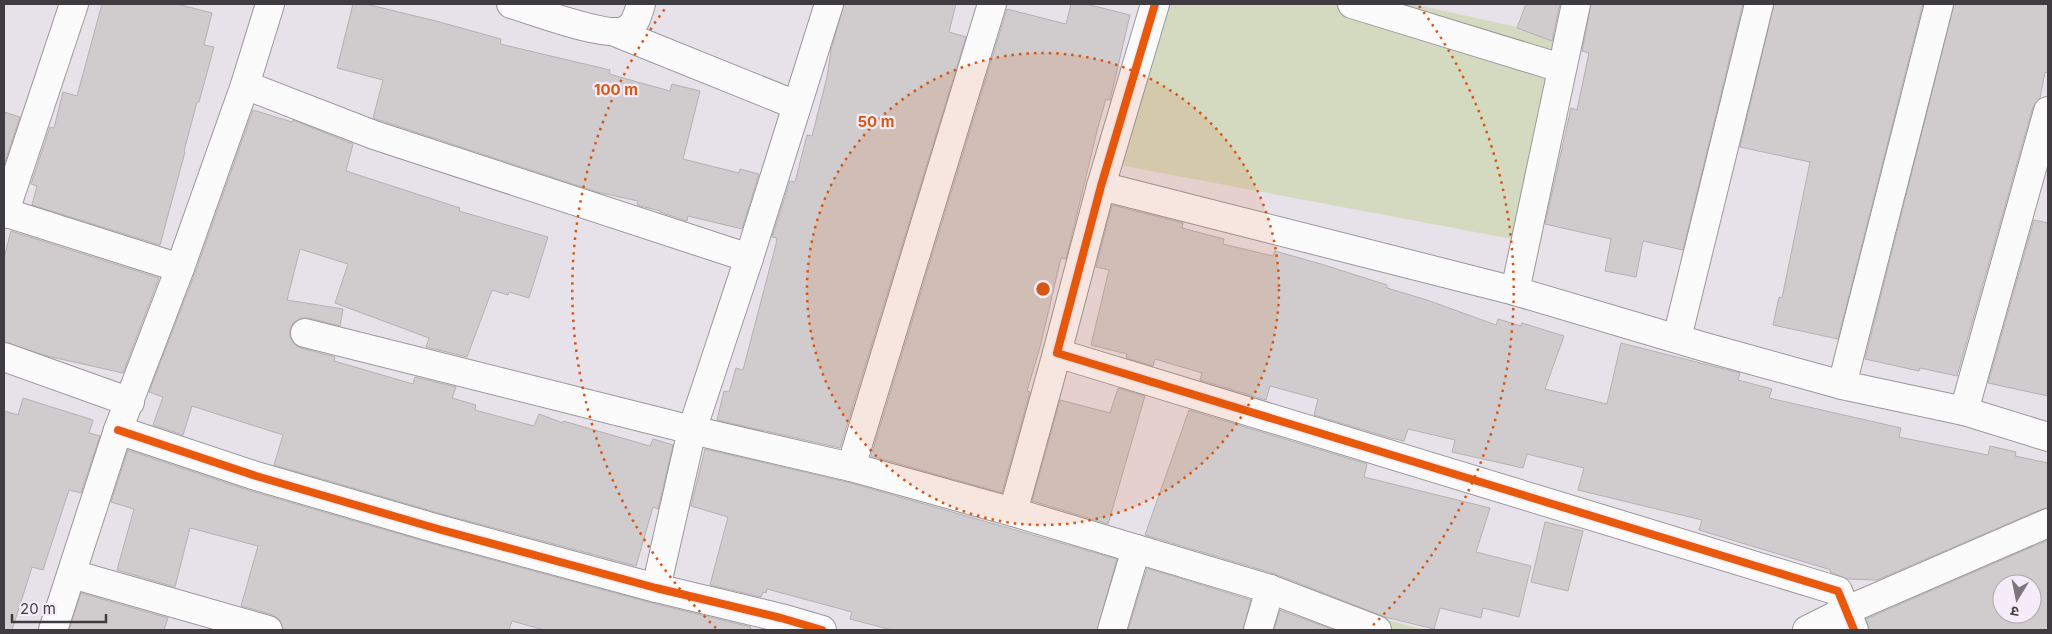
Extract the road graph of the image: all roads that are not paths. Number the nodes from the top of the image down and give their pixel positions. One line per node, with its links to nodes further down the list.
1 (74, 4): 18 (street)
2 (270, 4): 14 (street)
3 (510, 4): 12 (street)
4 (641, 4): 12 (street)
5 (829, 4): 15 (street)
6 (992, 4): 32 (street)
7 (1154, 4): 17 (street)
8 (1352, 4): 13 (street)
9 (1576, 4): 13 (street)
10 (1759, 4): 23 (street)
11 (1938, 4): 26 (street)
12 (615, 32): 15 (street)
13 (1561, 68): 21 (street)
14 (245, 85): 19 (street); 20 (street)
15 (796, 105): 19 (street)
16 (2048, 111): 28 (street)
17 (1101, 186): 21 (street); 24 (street)
18 (4, 213): 20 (street)
19 (750, 258): 30 (street)
20 (180, 268): 27 (street)
21 (1515, 291): 23 (street)
22 (305, 333): 30 (street)
23 (1677, 338): 26 (street)
24 (1056, 353): 33 (street); 39 (street)
25 (4, 357): 27 (street)
26 (1842, 385): 28 (street)
27 (130, 402): 29 (street)
28 (1964, 411): 31 (street)
29 (118, 430): 36 (street); 37 (street)
30 (692, 430): 32 (street); 37 (street)
31 (2048, 437)
32 (851, 467): 33 (street)
33 (1013, 512): 35 (street)
34 (2048, 523): 39 (street)
35 (1136, 549): 38 (street); 44 (street)
36 (72, 574): 41 (street); 42 (street)
37 (656, 588): 40 (street)
38 (1270, 590): 45 (street); 46 (street)
39 (1849, 621): 47 (street)
40 (779, 624): 43 (street)
41 (53, 630)
42 (268, 630)
43 (822, 630)
44 (1112, 630)
45 (1258, 630)
46 (1377, 630)
47 (1807, 630)

